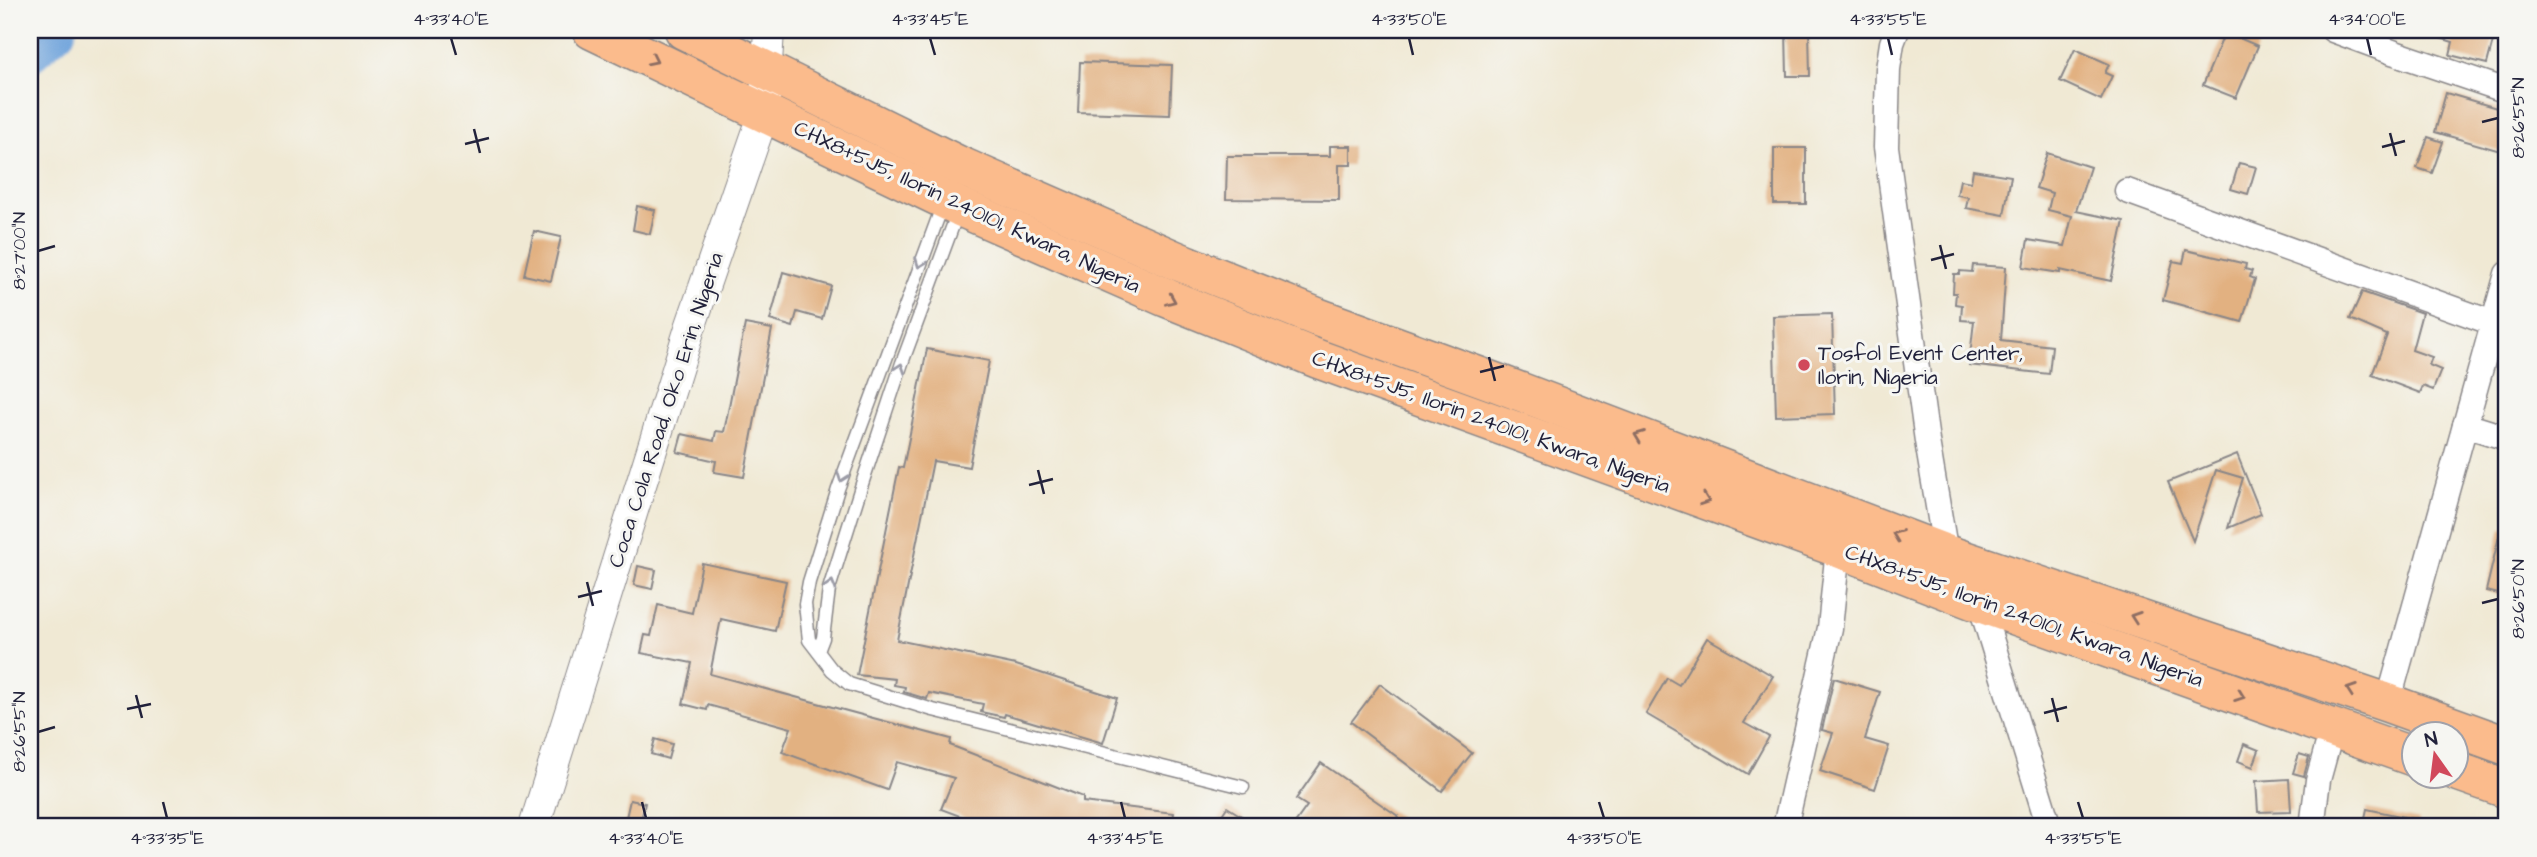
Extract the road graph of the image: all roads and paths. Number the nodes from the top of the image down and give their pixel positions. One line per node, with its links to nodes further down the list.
1 (592, 30): 8 (main road, CHX8+5J5, Ilorin 240101, Kwara, Nigeria, one-way to 8)
2 (684, 30): 6 (main road, CHX8+5J5, Ilorin 240101, Kwara, Nigeria)
3 (769, 30): 6 (street, Coca Cola Road, Oko Erin, Nigeria)
4 (1898, 30): 16 (street)
5 (2333, 30): 7 (street)
6 (767, 70): 8 (street, Coca Cola Road, Oko Erin, Nigeria); 16 (main road, CHX8+5J5, Ilorin 240101, Kwara, Nigeria, one-way to 6)
7 (2507, 91)
8 (764, 113): 10 (main road, CHX8+5J5, Ilorin 240101, Kwara, Nigeria); 26 (street, Coca Cola Road, Oko Erin, Nigeria)
9 (2127, 191): 12 (street)
10 (952, 203): 15 (main road, CHX8+5J5, Ilorin 240101, Kwara, Nigeria, one-way to 15); 18 (lane, one-way to 10); 18 (lane, one-way to 18)
11 (2507, 274): 12 (street)
12 (2493, 323): 13 (street)
13 (2465, 425): 14 (street); 19 (street)
14 (2507, 438)
15 (1838, 548): 17 (main road, CHX8+5J5, Ilorin 240101, Kwara, Nigeria); 27 (street)
16 (1946, 554): 19 (main road, CHX8+5J5, Ilorin 240101, Kwara, Nigeria, one-way to 16)
17 (1980, 603): 20 (main road, CHX8+5J5, Ilorin 240101, Kwara, Nigeria, one-way to 20); 28 (street)
18 (818, 651): 24 (lane)
19 (2388, 703): 21 (main road, CHX8+5J5, Ilorin 240101, Kwara, Nigeria)
20 (2332, 729): 22 (main road, CHX8+5J5, Ilorin 240101, Kwara, Nigeria); 29 (street)
21 (2507, 746)
22 (2400, 752)
23 (2470, 776): 25 (main road)
24 (1243, 787)
25 (2507, 789)
26 (534, 827)
27 (1784, 827)
28 (2049, 827)
29 (2312, 827)

